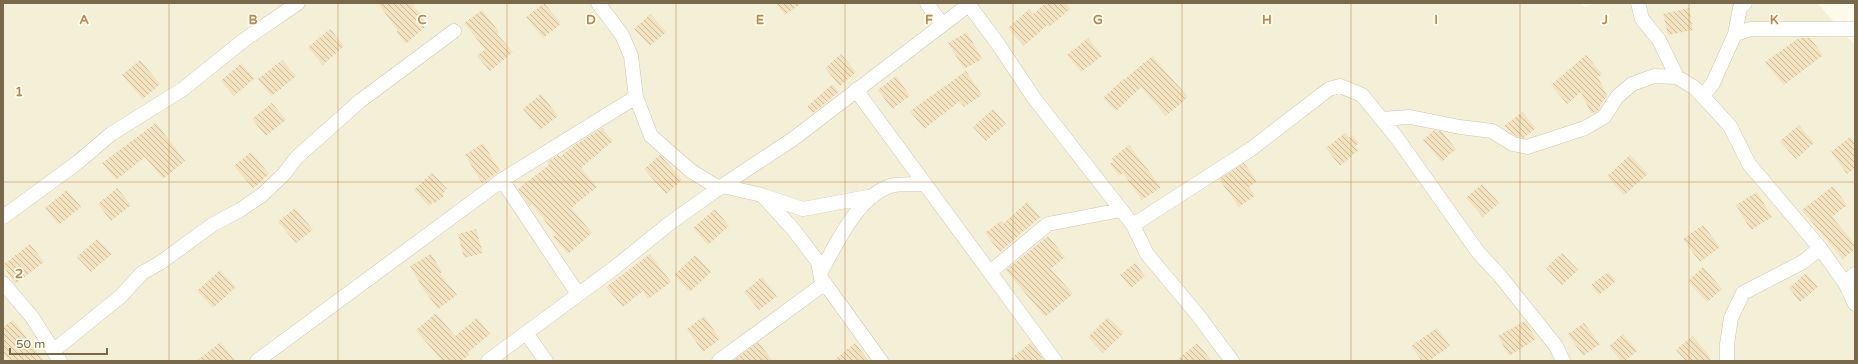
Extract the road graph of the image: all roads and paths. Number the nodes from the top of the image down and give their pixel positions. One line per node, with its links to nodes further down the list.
1 (298, 3): 22 (street)
2 (598, 3): 14 (street)
3 (927, 3): 7 (street)
4 (1638, 3): 11 (street)
5 (1745, 3): 10 (street)
6 (970, 4): 7 (street); 21 (street)
7 (942, 25): 12 (street)
8 (1855, 29): 10 (street)
9 (454, 31): 32 (street)
10 (1735, 34): 13 (street)
11 (1677, 77): 13 (street); 15 (street)
12 (856, 90): 17 (street); 18 (street)
13 (1703, 96): 24 (street)
14 (636, 97): 16 (street); 18 (street)
15 (1381, 119): 23 (street); 40 (street)
16 (502, 180): 29 (street); 33 (street)
17 (924, 184): 20 (street); 25 (street)
18 (720, 187): 19 (street); 29 (street)
19 (762, 195): 20 (street); 26 (street)
20 (873, 196): 26 (street)
21 (1121, 210): 23 (street); 25 (street)
22 (3, 217)
23 (1133, 225): 39 (street)
24 (1820, 248): 27 (street); 41 (street)
25 (990, 272): 38 (street)
26 (823, 278): 36 (street); 37 (street)
27 (1850, 279): 30 (street)
28 (3, 284): 32 (street)
29 (578, 294): 31 (street)
30 (1855, 304)
31 (526, 333): 34 (street); 35 (street)
32 (57, 356)
33 (257, 361)
34 (488, 361)
35 (546, 361)
36 (719, 361)
37 (881, 361)
38 (1055, 361)
39 (1232, 361)
40 (1564, 361)
41 (1727, 361)

